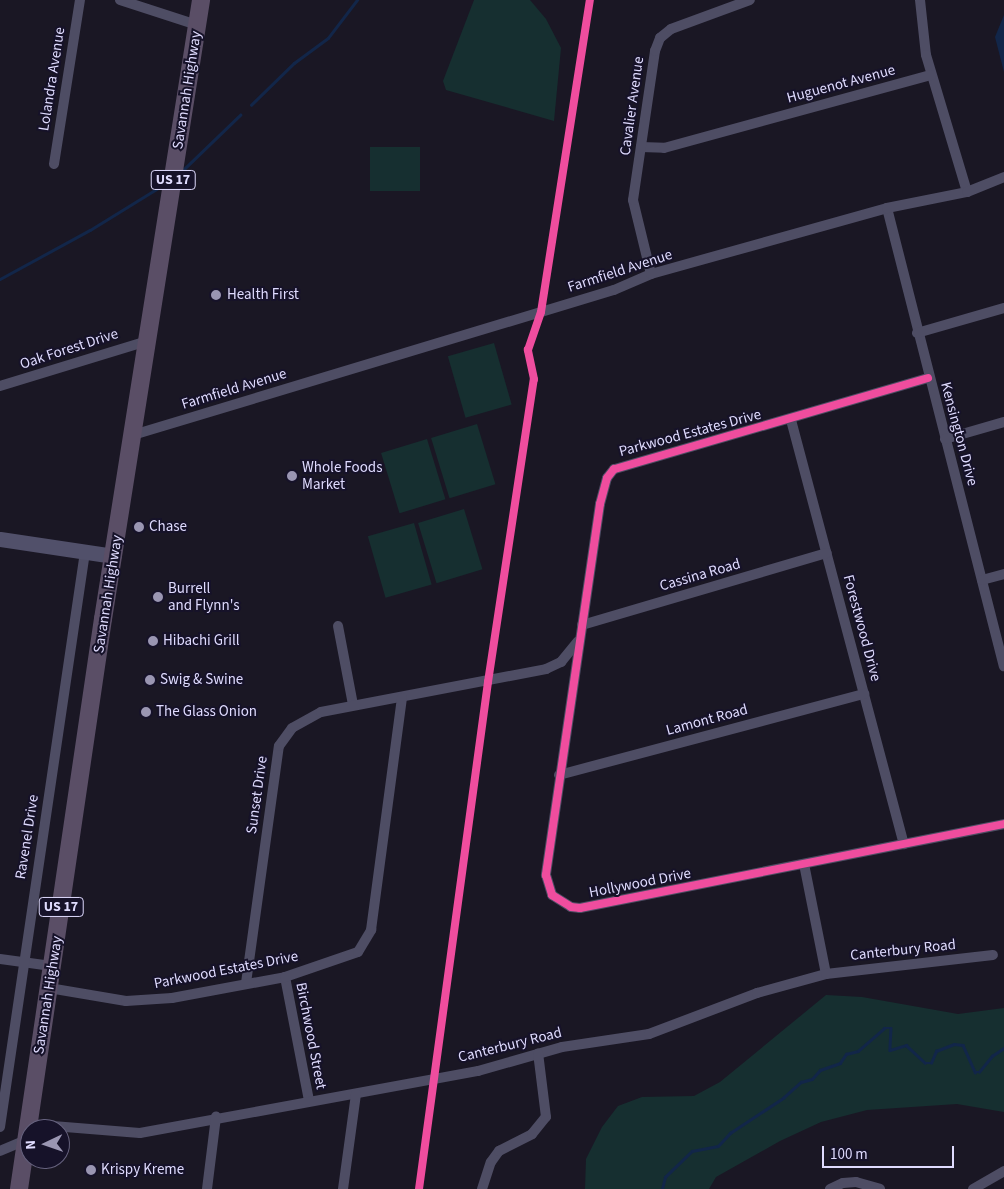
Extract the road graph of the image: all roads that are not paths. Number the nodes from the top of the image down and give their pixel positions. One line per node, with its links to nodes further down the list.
1 (80, 0): 9 (street, Lolandra Avenue)
2 (120, 0): 6 (street)
3 (201, 0): 6 (highway, Savannah Highway / US 17)
4 (750, 0): 8 (street, Cavalier Avenue)
5 (920, 0): 7 (street)
6 (197, 25): 16 (highway, Savannah Highway / US 17)
7 (931, 75): 8 (street, Huguenot Avenue); 11 (street)
8 (641, 147): 13 (street, Cavalier Avenue)
9 (54, 164)
10 (1004, 177): 11 (street, Farmfield Avenue)
11 (967, 192): 12 (street, Farmfield Avenue)
12 (886, 208): 13 (street, Farmfield Avenue); 15 (street, Kensington Drive)
13 (651, 274): 21 (street, Farmfield Avenue)
14 (1004, 308): 15 (street)
15 (916, 333): 17 (street, Kensington Drive)
16 (147, 342): 18 (street, Oak Forest Drive); 21 (highway, Savannah Highway / US 17)
17 (928, 378): 19 (street, Parkwood Estates Drive); 22 (street, Kensington Drive)
18 (0, 386)
19 (791, 420): 25 (street, Forestwood Drive); 29 (street, Parkwood Estates Drive)
20 (1004, 422): 22 (street)
21 (133, 435): 26 (highway, Savannah Highway / US 17)
22 (946, 439): 28 (street, Kensington Drive)
23 (0, 539): 24 (main road)
24 (85, 552): 26 (main road); 42 (street, Ravenel Drive)
25 (826, 553): 29 (street, Cassina Road); 33 (street, Forestwood Drive)
26 (114, 556): 43 (highway, Savannah Highway / US 17)
27 (1004, 574): 28 (street)
28 (982, 580): 32 (street, Kensington Drive)
29 (582, 625): 31 (street, Hollywood Drive)
30 (338, 626): 35 (street)
31 (579, 640): 34 (street, Sunset Drive); 36 (street, Hollywood Drive)
32 (1004, 666)
33 (864, 694): 36 (street, Lamont Road); 38 (street, Forestwood Drive)
34 (402, 698): 35 (street, Sunset Drive); 45 (street, Parkwood Estates Drive)
35 (353, 705): 46 (street, Sunset Drive)
36 (558, 775): 39 (street, Hollywood Drive)
37 (1004, 824): 38 (street, Hollywood Drive)
38 (904, 844): 39 (street, Hollywood Drive)
39 (804, 864): 44 (street)
40 (993, 955): 44 (street, Canterbury Road)
41 (0, 959): 42 (street)
42 (23, 963): 43 (street); 53 (street, Ravenel Drive)
43 (52, 966): 47 (highway, Savannah Highway / US 17)
44 (826, 974): 48 (street, Canterbury Road)
45 (285, 977): 46 (street, Parkwood Estates Drive); 50 (street, Birchwood Street)
46 (246, 983): 47 (street, Parkwood Estates Drive)
47 (49, 988): 52 (highway, Savannah Highway / US 17)
48 (538, 1052): 49 (street, Canterbury Road); 62 (street)
49 (356, 1094): 50 (street, Canterbury Road); 61 (street)
50 (308, 1101): 51 (street, Canterbury Road)
51 (216, 1117): 54 (street, Canterbury Road); 60 (street)
52 (29, 1119)
53 (0, 1127)
54 (70, 1132)
55 (20, 1137): 56 (street)
56 (0, 1151)
57 (22, 1169): 59 (highway, Savannah Highway / US 17)
58 (1004, 1171): 65 (street)
59 (19, 1189)
60 (207, 1189)
61 (343, 1189)
62 (482, 1189)
63 (830, 1189): 64 (street)
64 (880, 1189)
65 (973, 1189)

